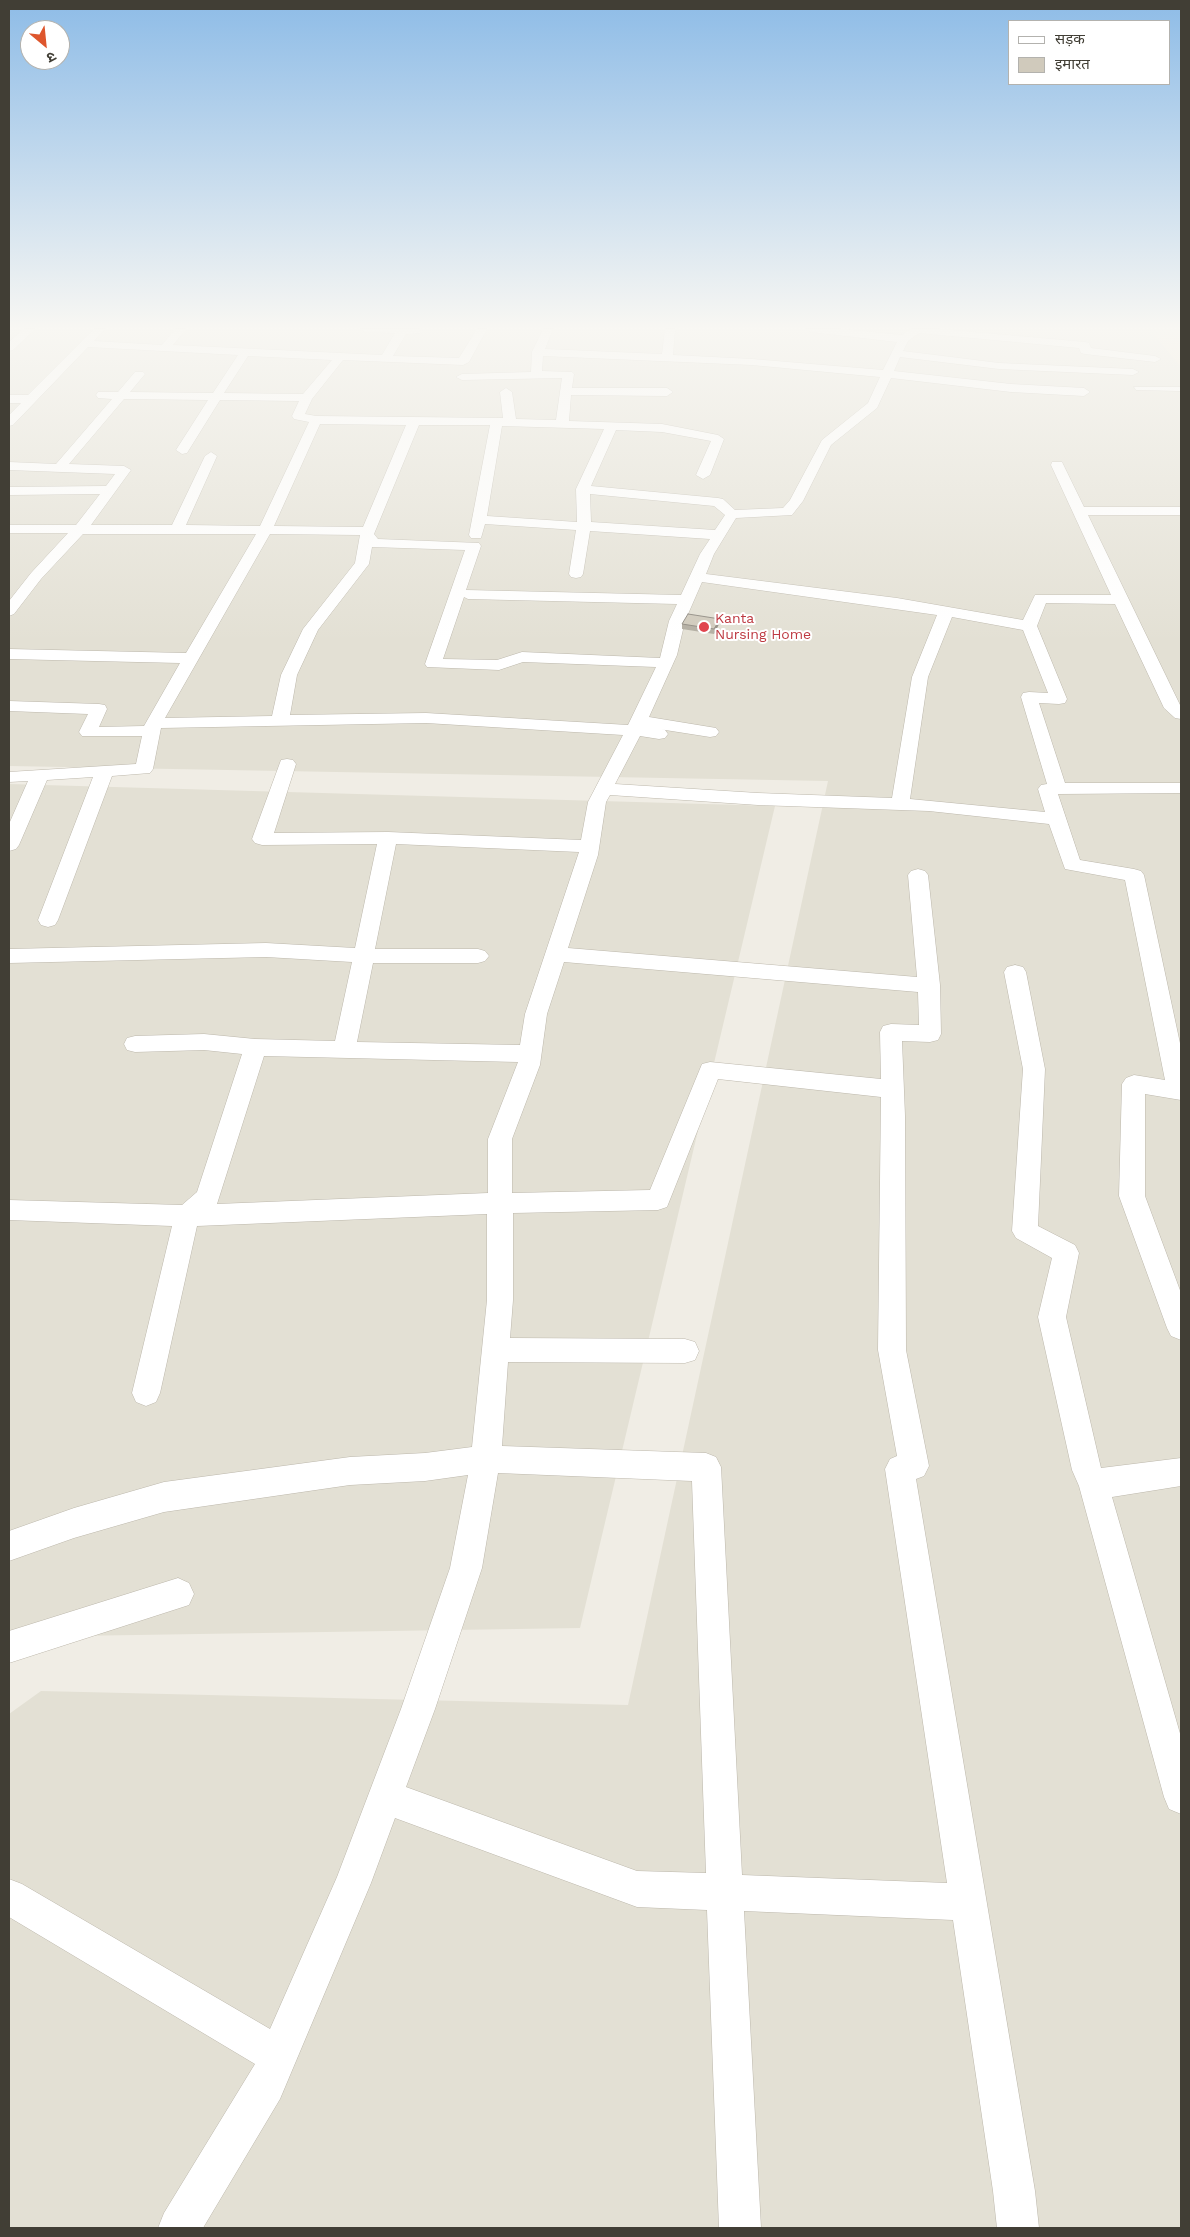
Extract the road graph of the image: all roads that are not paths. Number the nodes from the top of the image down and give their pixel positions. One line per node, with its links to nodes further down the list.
1 (89, 433): 13 (street)
2 (192, 433): 9 (street)
3 (310, 433): 27 (street)
4 (409, 433): 29 (street)
5 (500, 433): 21 (street)
6 (609, 433): 15 (street)
7 (689, 433): 14 (street)
8 (838, 433): 22 (street)
9 (182, 450)
10 (211, 456): 26 (street)
11 (1057, 465): 20 (street)
12 (9, 466): 13 (street)
13 (59, 468): 16 (street)
14 (702, 475)
15 (583, 489): 18 (street); 23 (street)
16 (110, 490): 17 (street); 24 (street)
17 (9, 491)
18 (654, 496): 22 (street); 28 (street)
19 (1181, 510): 20 (street)
20 (1079, 511): 37 (street)
21 (479, 520): 23 (street); 30 (street)
22 (726, 524): 28 (street); 32 (street)
23 (584, 526): 28 (street); 31 (street)
24 (80, 528): 25 (street); 26 (street); 34 (street)
25 (9, 529)
26 (177, 529): 27 (street)
27 (265, 530): 29 (street); 42 (street)
28 (660, 531)
29 (367, 535): 30 (street); 46 (street)
30 (474, 546): 43 (street)
31 (576, 574)
32 (698, 577): 36 (street); 39 (street)
33 (9, 585): 34 (street)
34 (27, 588): 38 (street)
35 (468, 594): 36 (street)
36 (687, 600): 43 (street)
37 (1121, 600): 40 (street); 45 (street)
38 (9, 611)
39 (946, 612): 40 (street); 57 (street)
40 (1028, 626): 56 (street)
41 (9, 654): 42 (street)
42 (191, 658): 47 (street)
43 (665, 663): 48 (street)
44 (9, 706): 47 (street)
45 (1181, 714)
46 (280, 721): 47 (street); 48 (street)
47 (153, 727): 51 (street)
48 (644, 728): 49 (street); 55 (street)
49 (710, 732)
50 (287, 764): 59 (street)
51 (105, 771): 52 (street); 63 (street)
52 (40, 775): 53 (street); 60 (street)
53 (9, 777)
54 (1181, 788): 56 (street)
55 (603, 789): 57 (street); 61 (street)
56 (1058, 789): 58 (street)
57 (900, 804): 58 (street)
58 (1057, 819): 75 (street)
59 (388, 838): 61 (street); 66 (street)
60 (9, 845)
61 (590, 846): 64 (street)
62 (918, 875): 69 (street)
63 (48, 920)
64 (556, 954): 69 (street); 73 (street)
65 (9, 956): 66 (street)
66 (364, 956): 67 (street); 72 (street)
67 (478, 956)
68 (1015, 972): 85 (street)
69 (929, 985): 74 (street)
70 (136, 1044): 71 (street)
71 (255, 1047): 72 (street); 78 (street)
72 (344, 1050): 73 (street)
73 (531, 1054): 76 (street)
74 (892, 1089): 76 (street); 93 (street)
75 (1180, 1091): 79 (street)
76 (501, 1203): 78 (street); 80 (street)
77 (9, 1210): 78 (street)
78 (187, 1216): 82 (street)
79 (1181, 1328)
80 (496, 1350): 81 (street); 83 (street)
81 (685, 1351)
82 (146, 1393)
83 (486, 1459): 86 (street); 89 (street); 91 (street)
84 (1181, 1472): 85 (street)
85 (1094, 1485): 90 (street)
86 (9, 1546)
87 (178, 1594): 88 (street)
88 (9, 1647)
89 (385, 1797): 91 (street); 94 (street)
90 (1181, 1797)
91 (726, 1893): 93 (street); 96 (street)
92 (9, 1897): 94 (street)
93 (969, 1902): 97 (street)
94 (279, 2056): 95 (street)
95 (180, 2228)
96 (740, 2228)
97 (1018, 2228)

